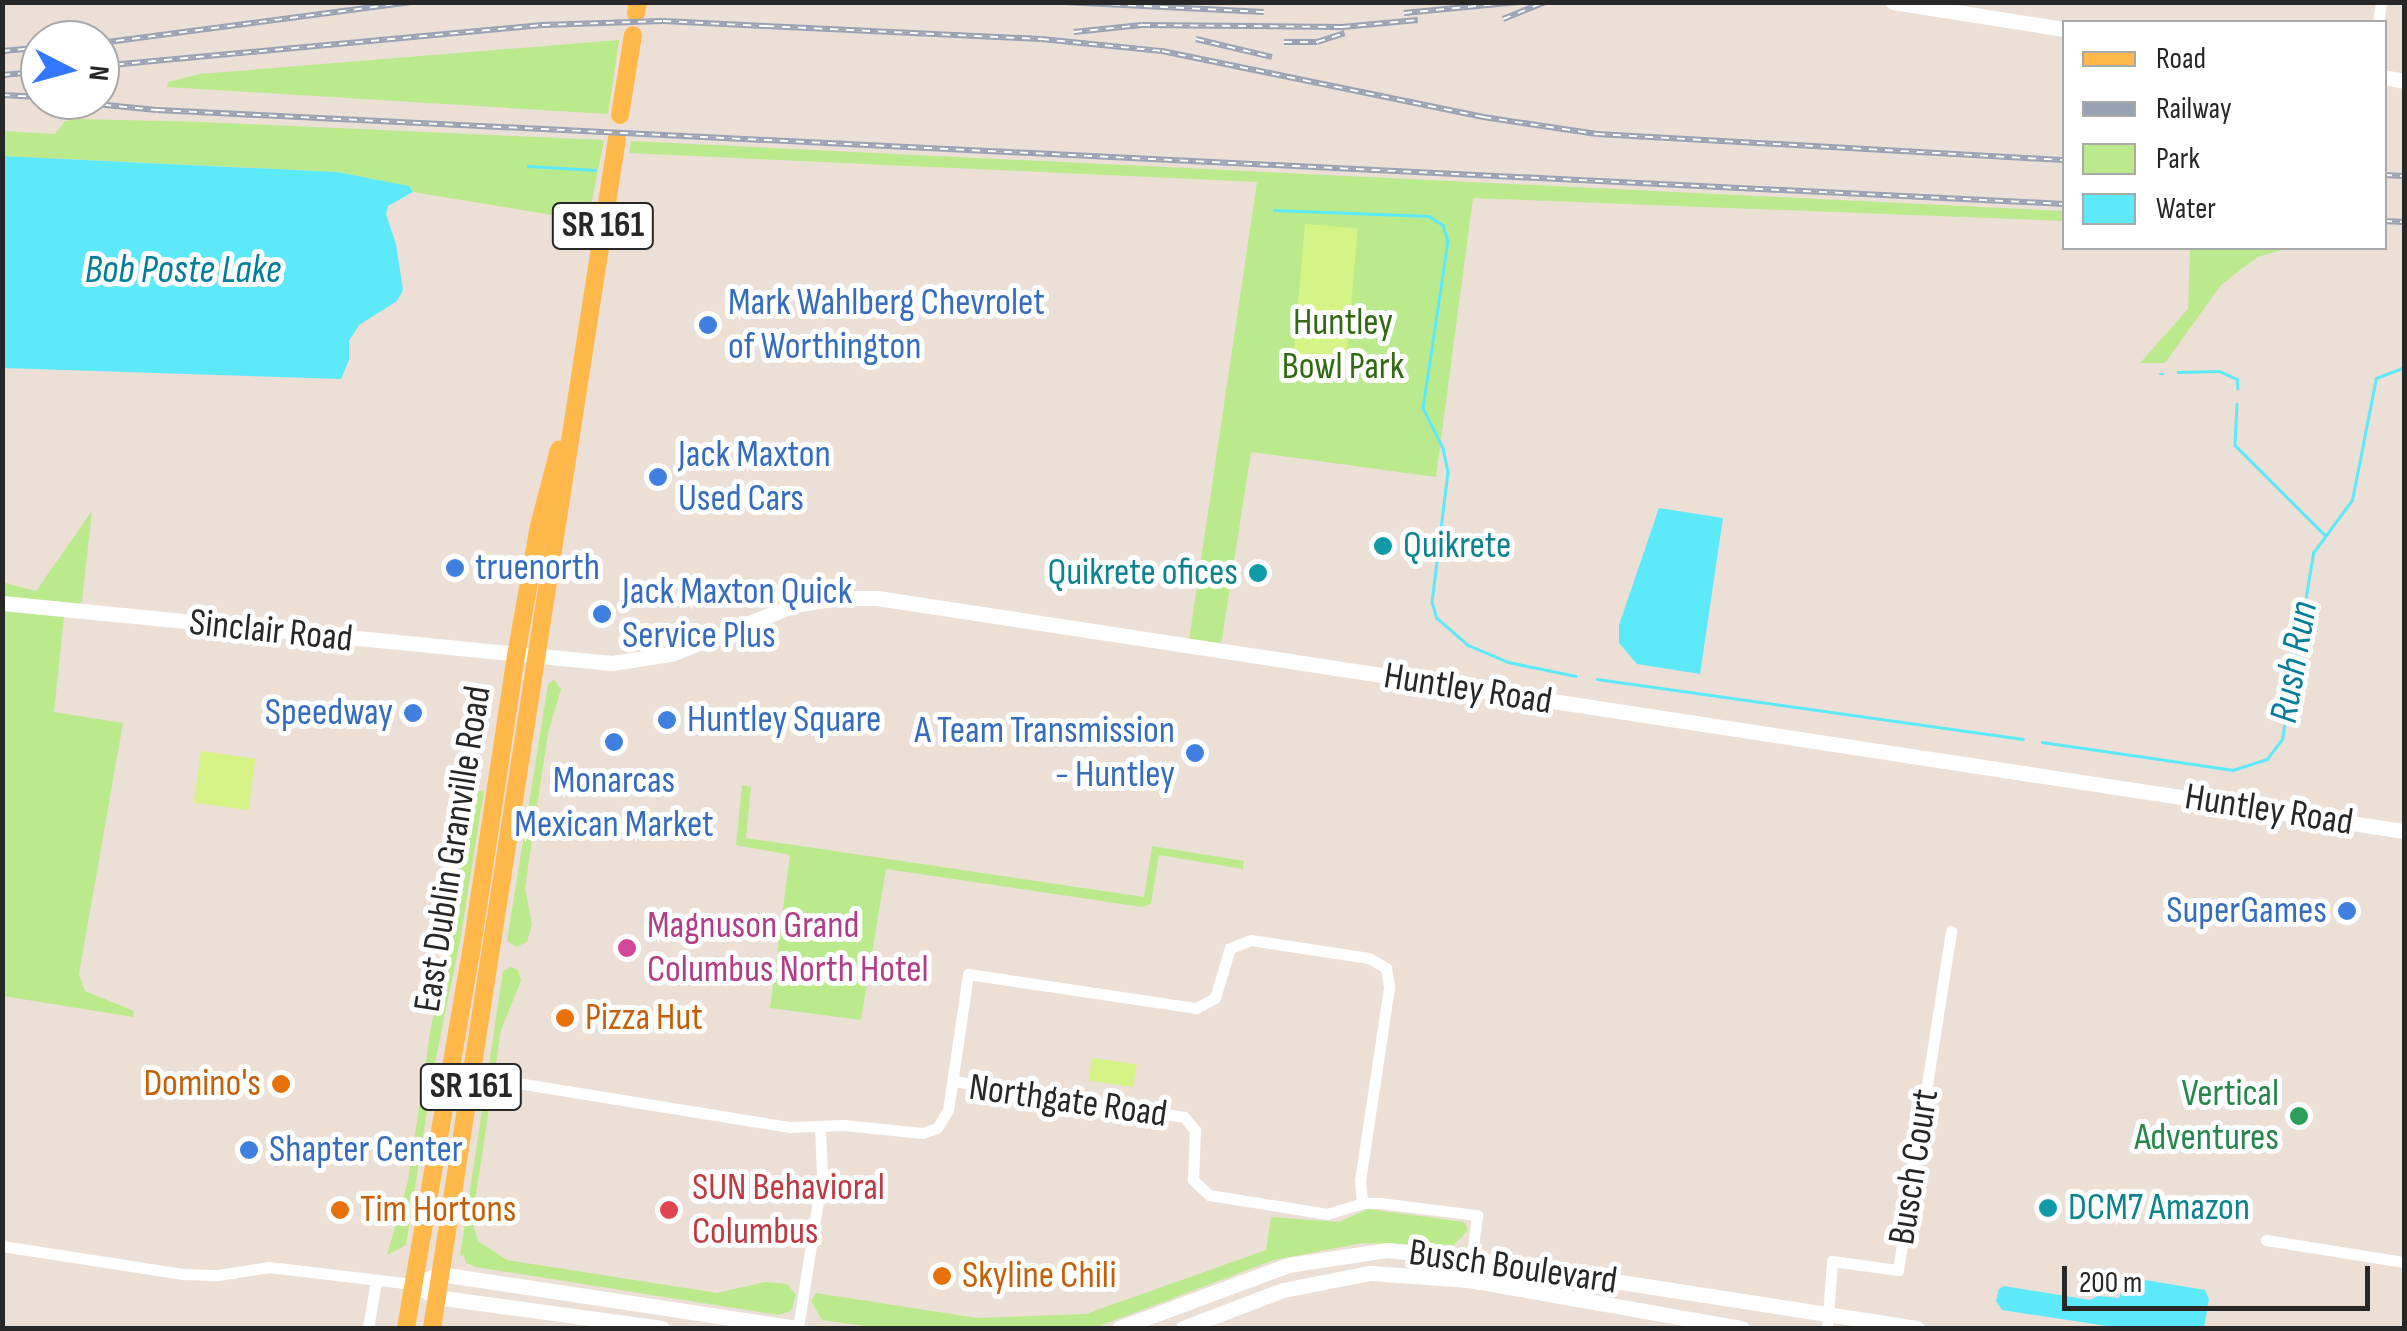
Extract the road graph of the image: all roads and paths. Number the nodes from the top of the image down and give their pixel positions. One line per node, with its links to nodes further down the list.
1 (1894, 2): 2 (main road)
2 (2062, 28)
3 (633, 35): 4 (main road)
4 (620, 115)
5 (617, 139): 6 (main road, East Dublin Granville Road / SR 161)
6 (578, 382): 8 (main road, East Dublin Granville Road / SR 161); 9 (main road, East Dublin Granville Road / SR 161)
7 (2, 603): 8 (main road, Sinclair Road)
8 (516, 656): 9 (main road, Sinclair Road); 23 (main road, East Dublin Granville Road / SR 161)
9 (540, 658): 10 (main road, Huntley Road); 20 (main road, East Dublin Granville Road / SR 161)
10 (2404, 830)
11 (1952, 931): 25 (street, Busch Court)
12 (499, 1080): 14 (street, Northgate Road)
13 (954, 1081): 14 (street, Northgate Road); 15 (street, Northgate Road); 15 (street)
14 (820, 1128): 30 (street)
15 (1362, 1202): 18 (street, Northgate Road)
16 (2266, 1240): 19 (street)
17 (2, 1246): 22 (street)
18 (1472, 1259): 21 (street, Northgate Road); 25 (main road, Busch Boulevard); 31 (main road, Busch Boulevard)
19 (2404, 1262)
20 (440, 1274): 23 (main road); 24 (main road, East Dublin Granville Road / SR 161); 30 (main road)
21 (1469, 1280): 32 (main road, Busch Boulevard); 33 (main road, Busch Boulevard)
22 (376, 1281): 23 (street); 26 (street)
23 (413, 1284): 24 (main road); 27 (main road, East Dublin Granville Road / SR 161)
24 (436, 1297): 28 (main road, East Dublin Granville Road / SR 161); 29 (main road)
25 (1827, 1321): 34 (main road, Busch Boulevard)
26 (368, 1328)
27 (406, 1328)
28 (432, 1328)
29 (662, 1328)
30 (797, 1328)
31 (1119, 1328)
32 (1182, 1328)
33 (1742, 1328)
34 (1917, 1328)

